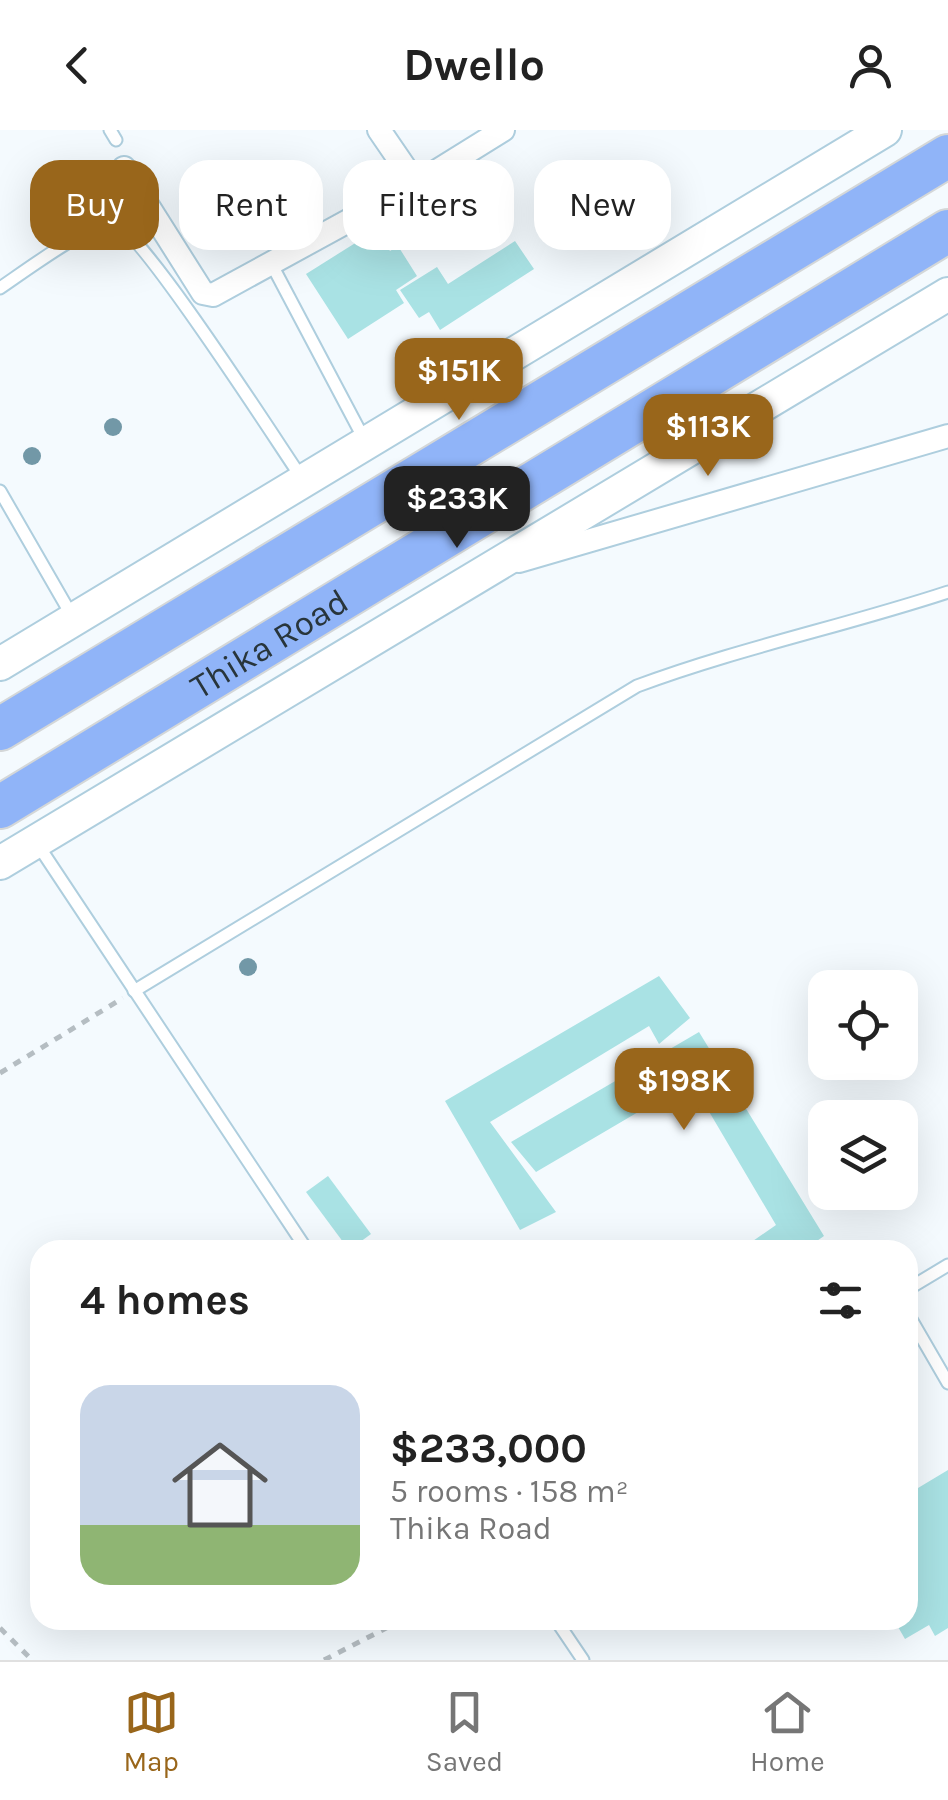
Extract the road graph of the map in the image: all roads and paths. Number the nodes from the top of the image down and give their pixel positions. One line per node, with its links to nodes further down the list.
1 (378, 130): 5 (street)
2 (503, 130): 6 (street)
3 (871, 134): 14 (main road)
4 (948, 156): 21 (highway, Thika Road)
5 (399, 160)
6 (455, 160)
7 (159, 223): 10 (street)
8 (343, 225): 10 (street)
9 (948, 230): 22 (highway, Thika Road)
10 (272, 265): 14 (lane)
11 (0, 288): 15 (lane)
12 (948, 294): 17 (main road, Thika Road)
13 (948, 436): 17 (street)
14 (366, 443): 15 (main road)
15 (303, 480): 19 (main road)
16 (0, 491): 19 (lane)
17 (483, 572): 23 (main road, Thika Road)
18 (948, 592): 25 (lane)
19 (74, 619): 20 (main road)
20 (0, 664)
21 (0, 729)
22 (0, 806)
23 (35, 842): 24 (main road, Thika Road); 25 (lane)
24 (0, 863)
25 (134, 992): 26 (path); 27 (lane)
26 (0, 1073)
27 (300, 1240)
28 (948, 1264): 29 (lane)
29 (918, 1283)
30 (918, 1331): 31 (lane)
31 (948, 1382)
32 (0, 1628): 35 (path)
33 (382, 1630): 36 (path)
34 (563, 1630): 37 (lane)
35 (32, 1660)
36 (324, 1660)
37 (583, 1660)

